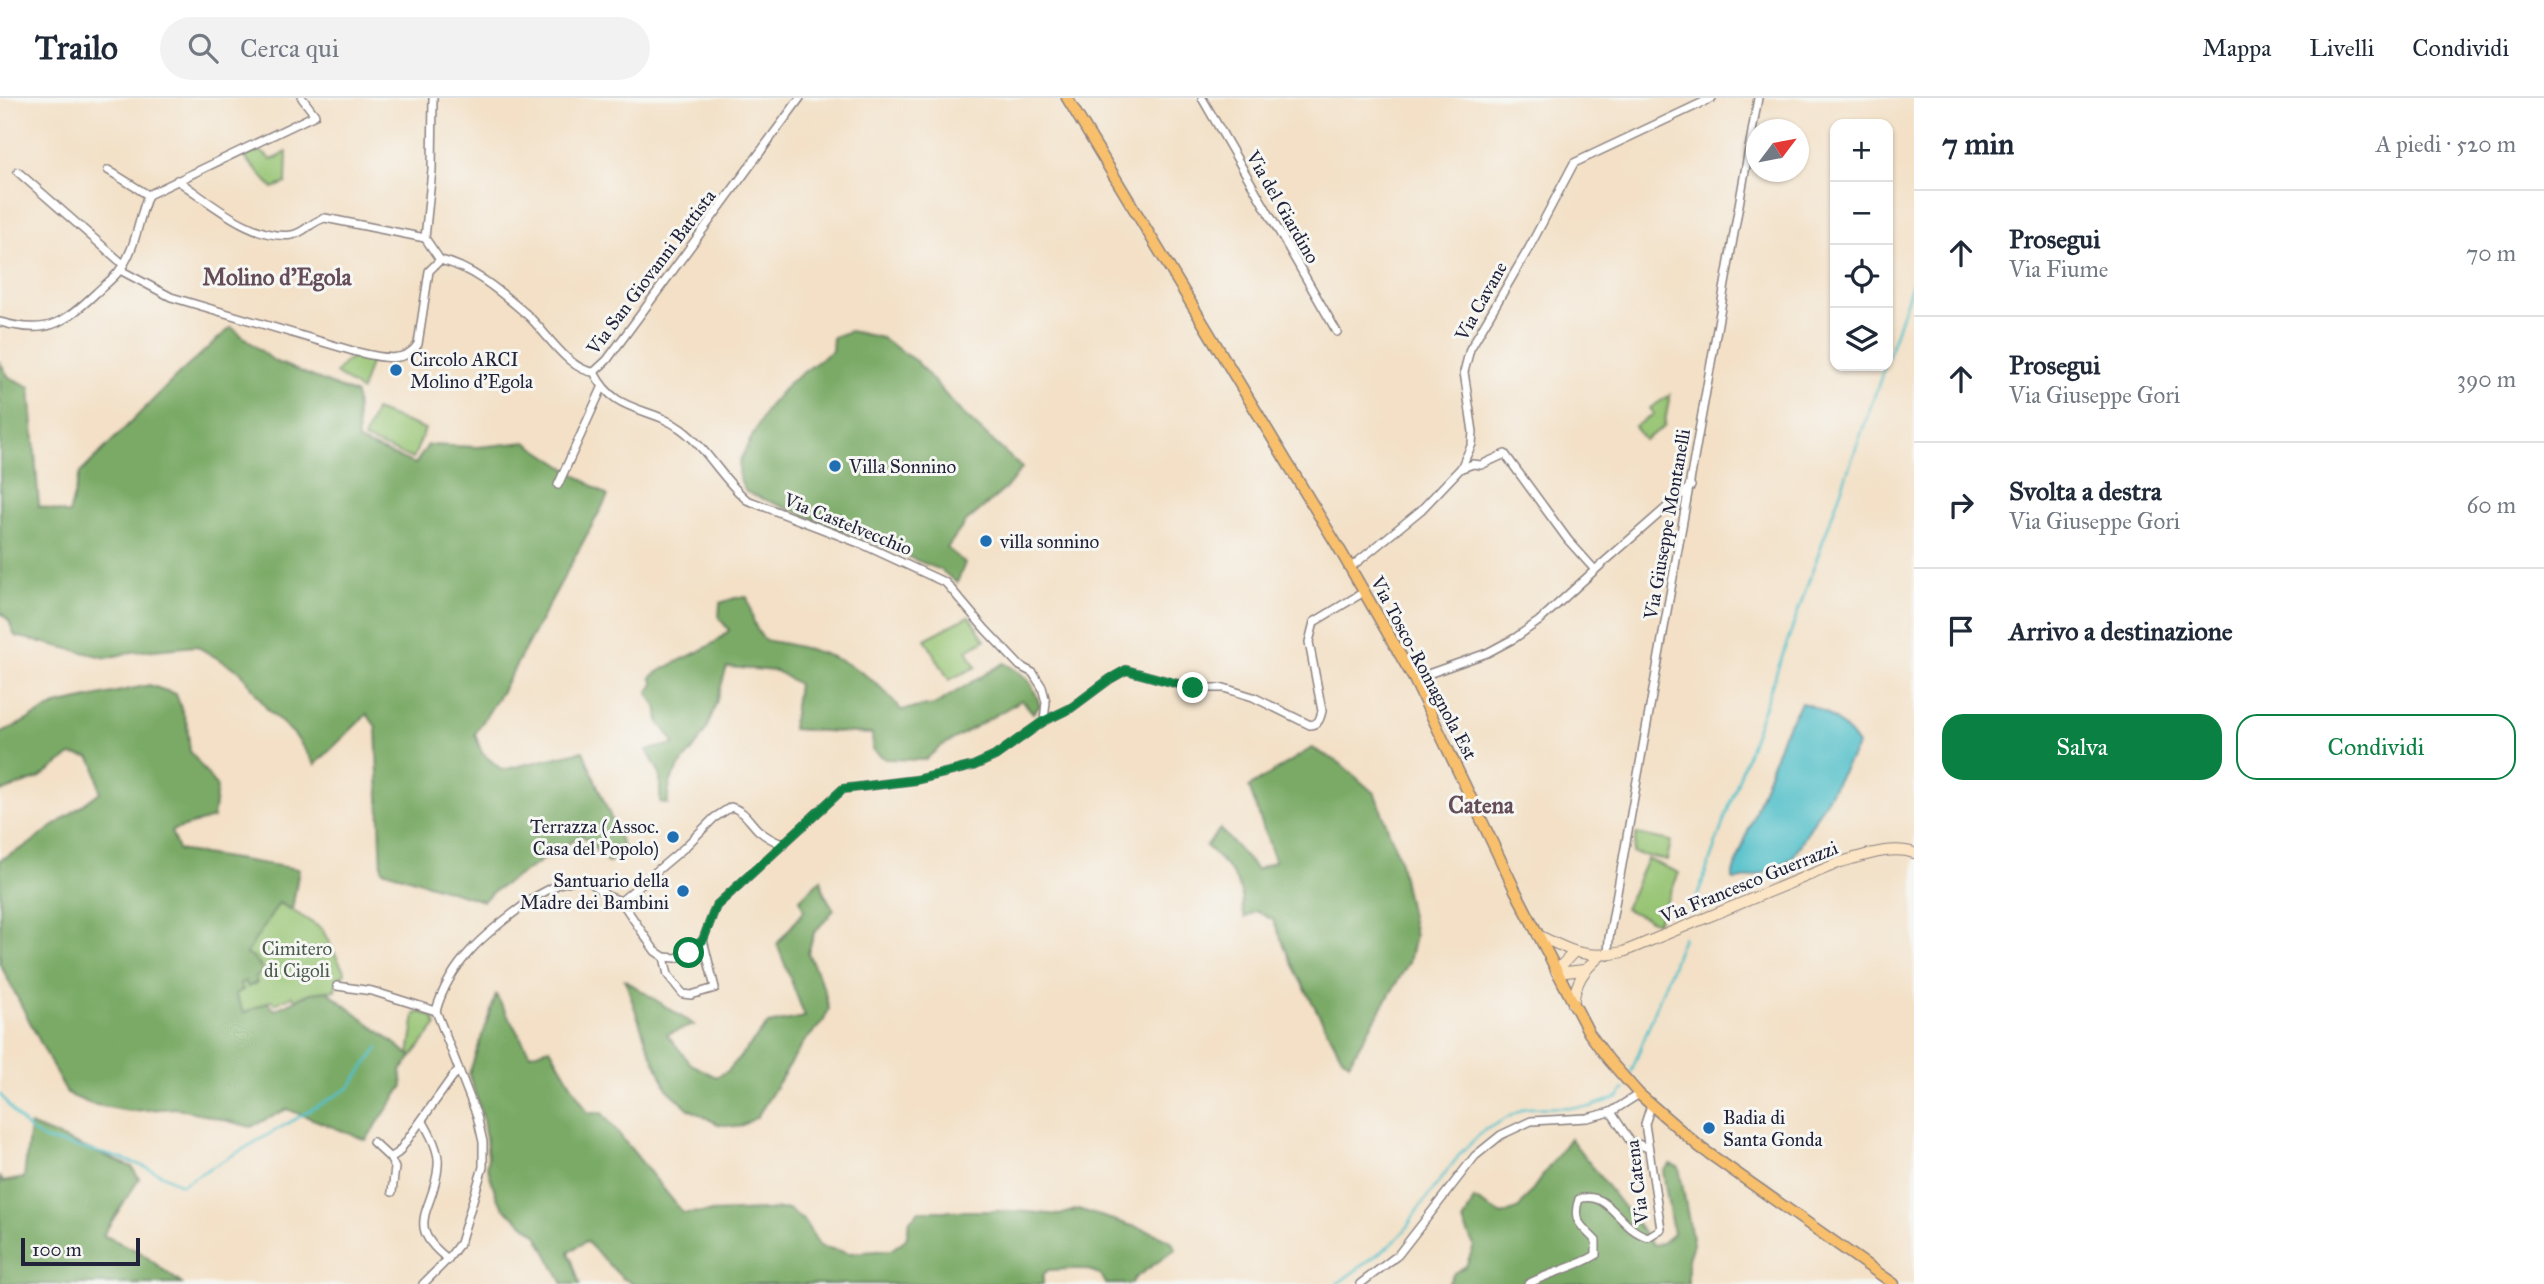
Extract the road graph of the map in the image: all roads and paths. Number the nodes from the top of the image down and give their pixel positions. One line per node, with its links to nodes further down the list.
1 (302, 98): 10 (street)
2 (433, 98): 12 (street)
3 (800, 98): 17 (street, Via San Giovanni Battista)
4 (1202, 98): 16 (street, Via del Giardino)
5 (1712, 98): 19 (street, Via Cavane)
6 (1758, 98): 21 (street, Via Giuseppe Montanelli)
7 (1070, 99): 22 (main road, Via Tosco-Romagnola Est)
8 (108, 170): 11 (street)
9 (18, 172): 14 (street)
10 (177, 180): 11 (street); 12 (street)
11 (148, 195): 14 (street)
12 (425, 238): 13 (street)
13 (440, 260): 14 (street); 17 (street, Via San Giovanni Battista)
14 (122, 267): 15 (street)
15 (0, 322)
16 (1337, 332)
17 (594, 372): 18 (street, Via Castelvecchio)
18 (602, 388): 20 (street); 26 (street, Via Castelvecchio)
19 (1461, 468): 22 (street, Via Cavane); 23 (street)
20 (558, 485)
21 (1691, 485): 23 (street); 33 (street, Via Giuseppe Montanelli)
22 (1350, 568): 24 (main road, Via Tosco-Romagnola Est)
23 (1595, 569): 25 (street)
24 (1364, 592): 25 (main road, Via Tosco-Romagnola Est); 26 (street)
25 (1414, 679): 30 (main road, Via Tosco-Romagnola Est)
26 (1044, 721): 27 (street)
27 (784, 845): 29 (street); 31 (street)
28 (1914, 853): 33 (main road, Via Francesco Guerrazzi)
29 (621, 901): 34 (street); 39 (street)
30 (1538, 935): 32 (main road, Via Francesco Guerrazzi); 36 (main road, Via Tosco-Romagnola Est)
31 (703, 940): 34 (street); 34 (street)
32 (1573, 953): 33 (main road, Via Francesco Guerrazzi); 36 (main road)
33 (1603, 956): 35 (main road, Via Francesco Guerrazzi)
34 (664, 957)
35 (1584, 970): 36 (main road); 38 (main road)
36 (1556, 972): 38 (main road, Via Tosco-Romagnola Est)
37 (337, 986): 39 (street)
38 (1573, 1004): 41 (main road, Via Tosco-Romagnola Est)
39 (436, 1011): 40 (street)
40 (459, 1071): 44 (street); 49 (street)
41 (1639, 1094): 42 (main road, Via Tosco-Romagnola Est); 43 (street)
42 (1651, 1105): 46 (street, Via Catena); 53 (main road, Via Tosco-Romagnola Est)
43 (1611, 1112): 46 (street); 51 (street)
44 (422, 1120): 47 (street); 49 (street)
45 (373, 1142): 47 (street)
46 (1648, 1148): 52 (street, Via Catena)
47 (390, 1158): 48 (street)
48 (392, 1192)
49 (448, 1259): 50 (street)
50 (423, 1284)
51 (1360, 1284)
52 (1528, 1284)
53 (1894, 1284)

